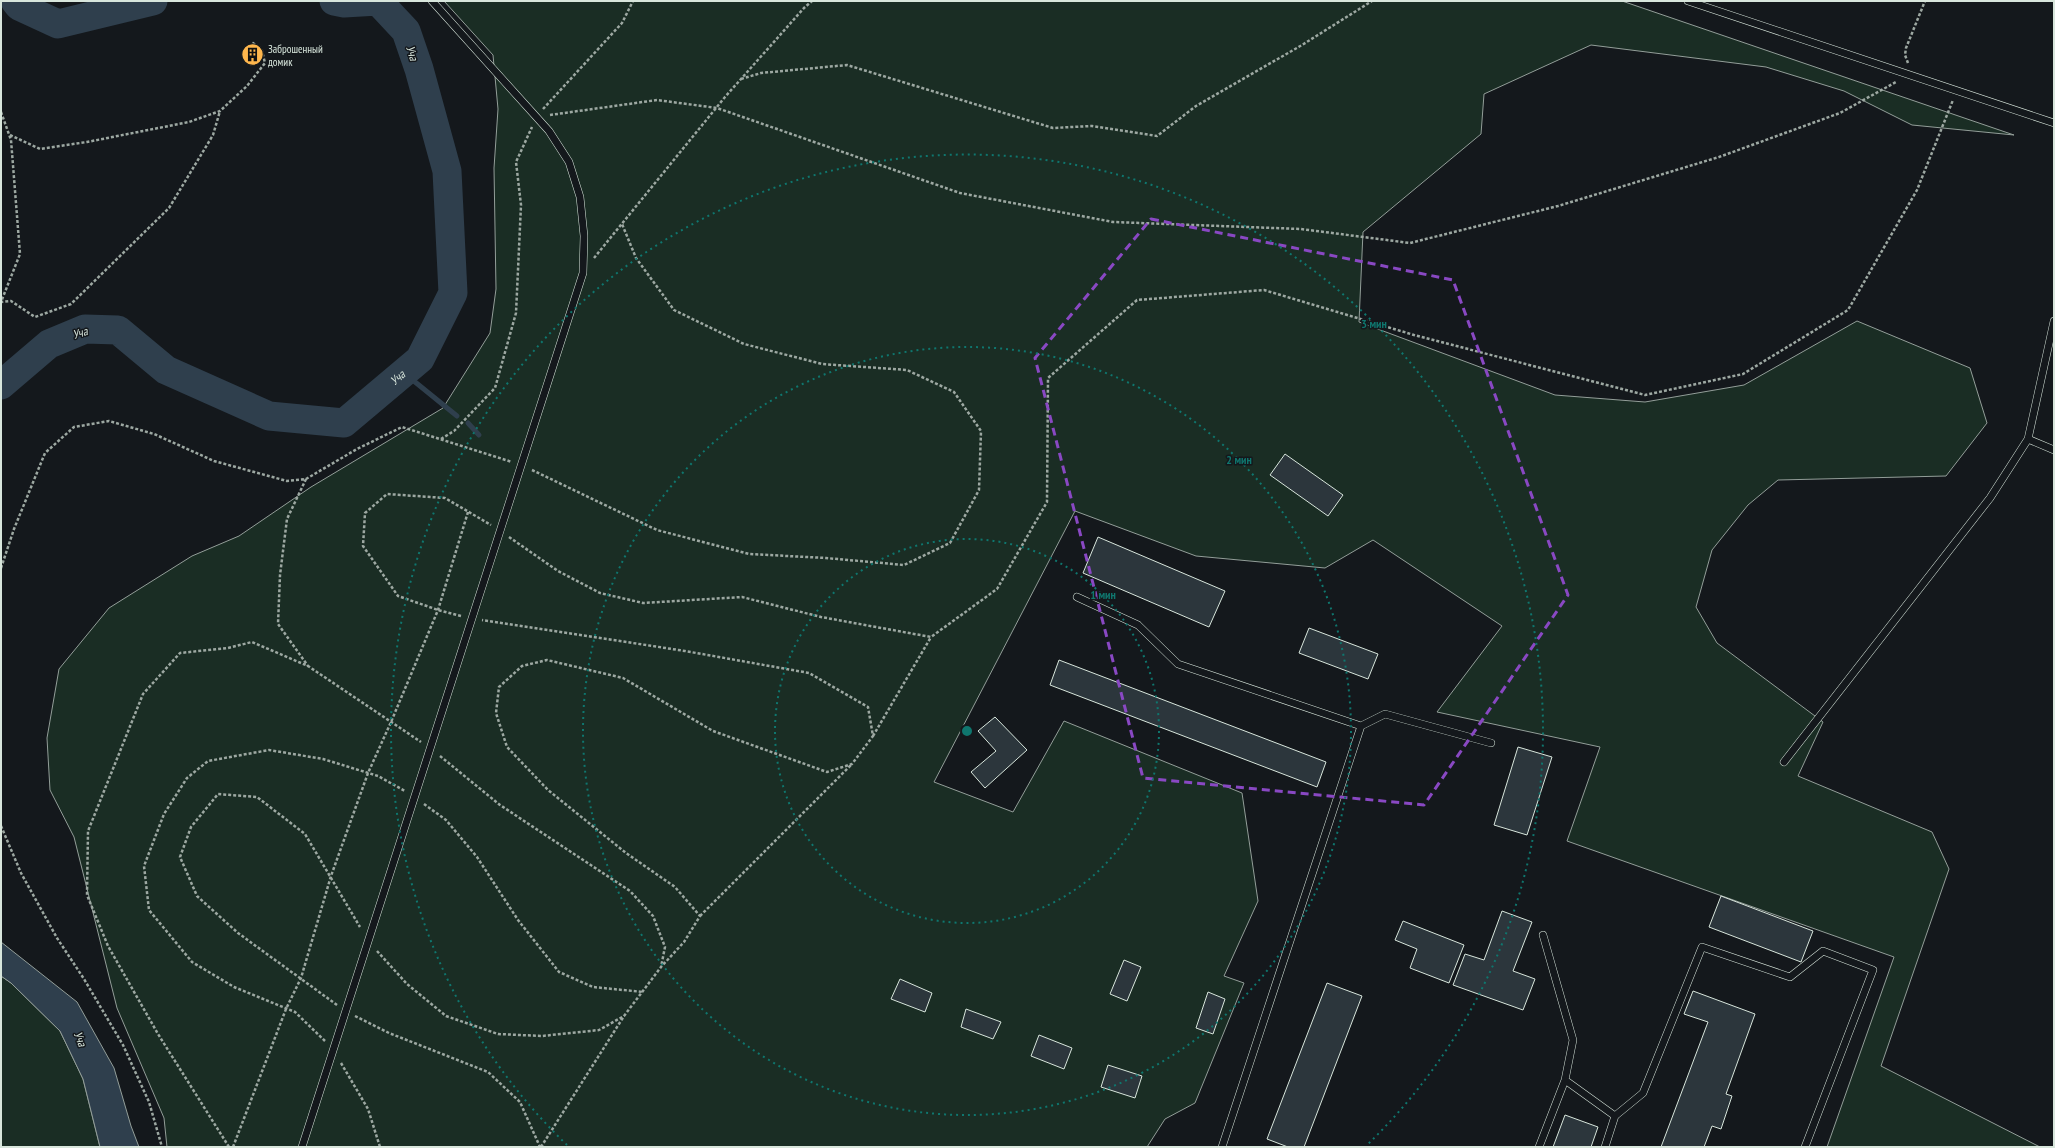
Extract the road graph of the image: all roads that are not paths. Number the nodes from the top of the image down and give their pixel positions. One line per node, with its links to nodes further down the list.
1 (432, 1): 14 (lane)
2 (1688, 1): 3 (lane)
3 (2054, 123)
4 (2054, 321): 5 (lane)
5 (2028, 439): 6 (lane); 10 (lane)
6 (2054, 450)
7 (1077, 597): 8 (lane)
8 (1361, 726): 9 (lane); 15 (lane)
9 (1491, 743)
10 (1784, 762)
11 (1543, 935): 12 (lane)
12 (1565, 1080): 13 (lane); 16 (lane)
13 (1615, 1116): 17 (lane); 18 (lane)
14 (302, 1147)
15 (1222, 1147)
16 (1539, 1147)
17 (1605, 1147)
18 (1805, 1147)

